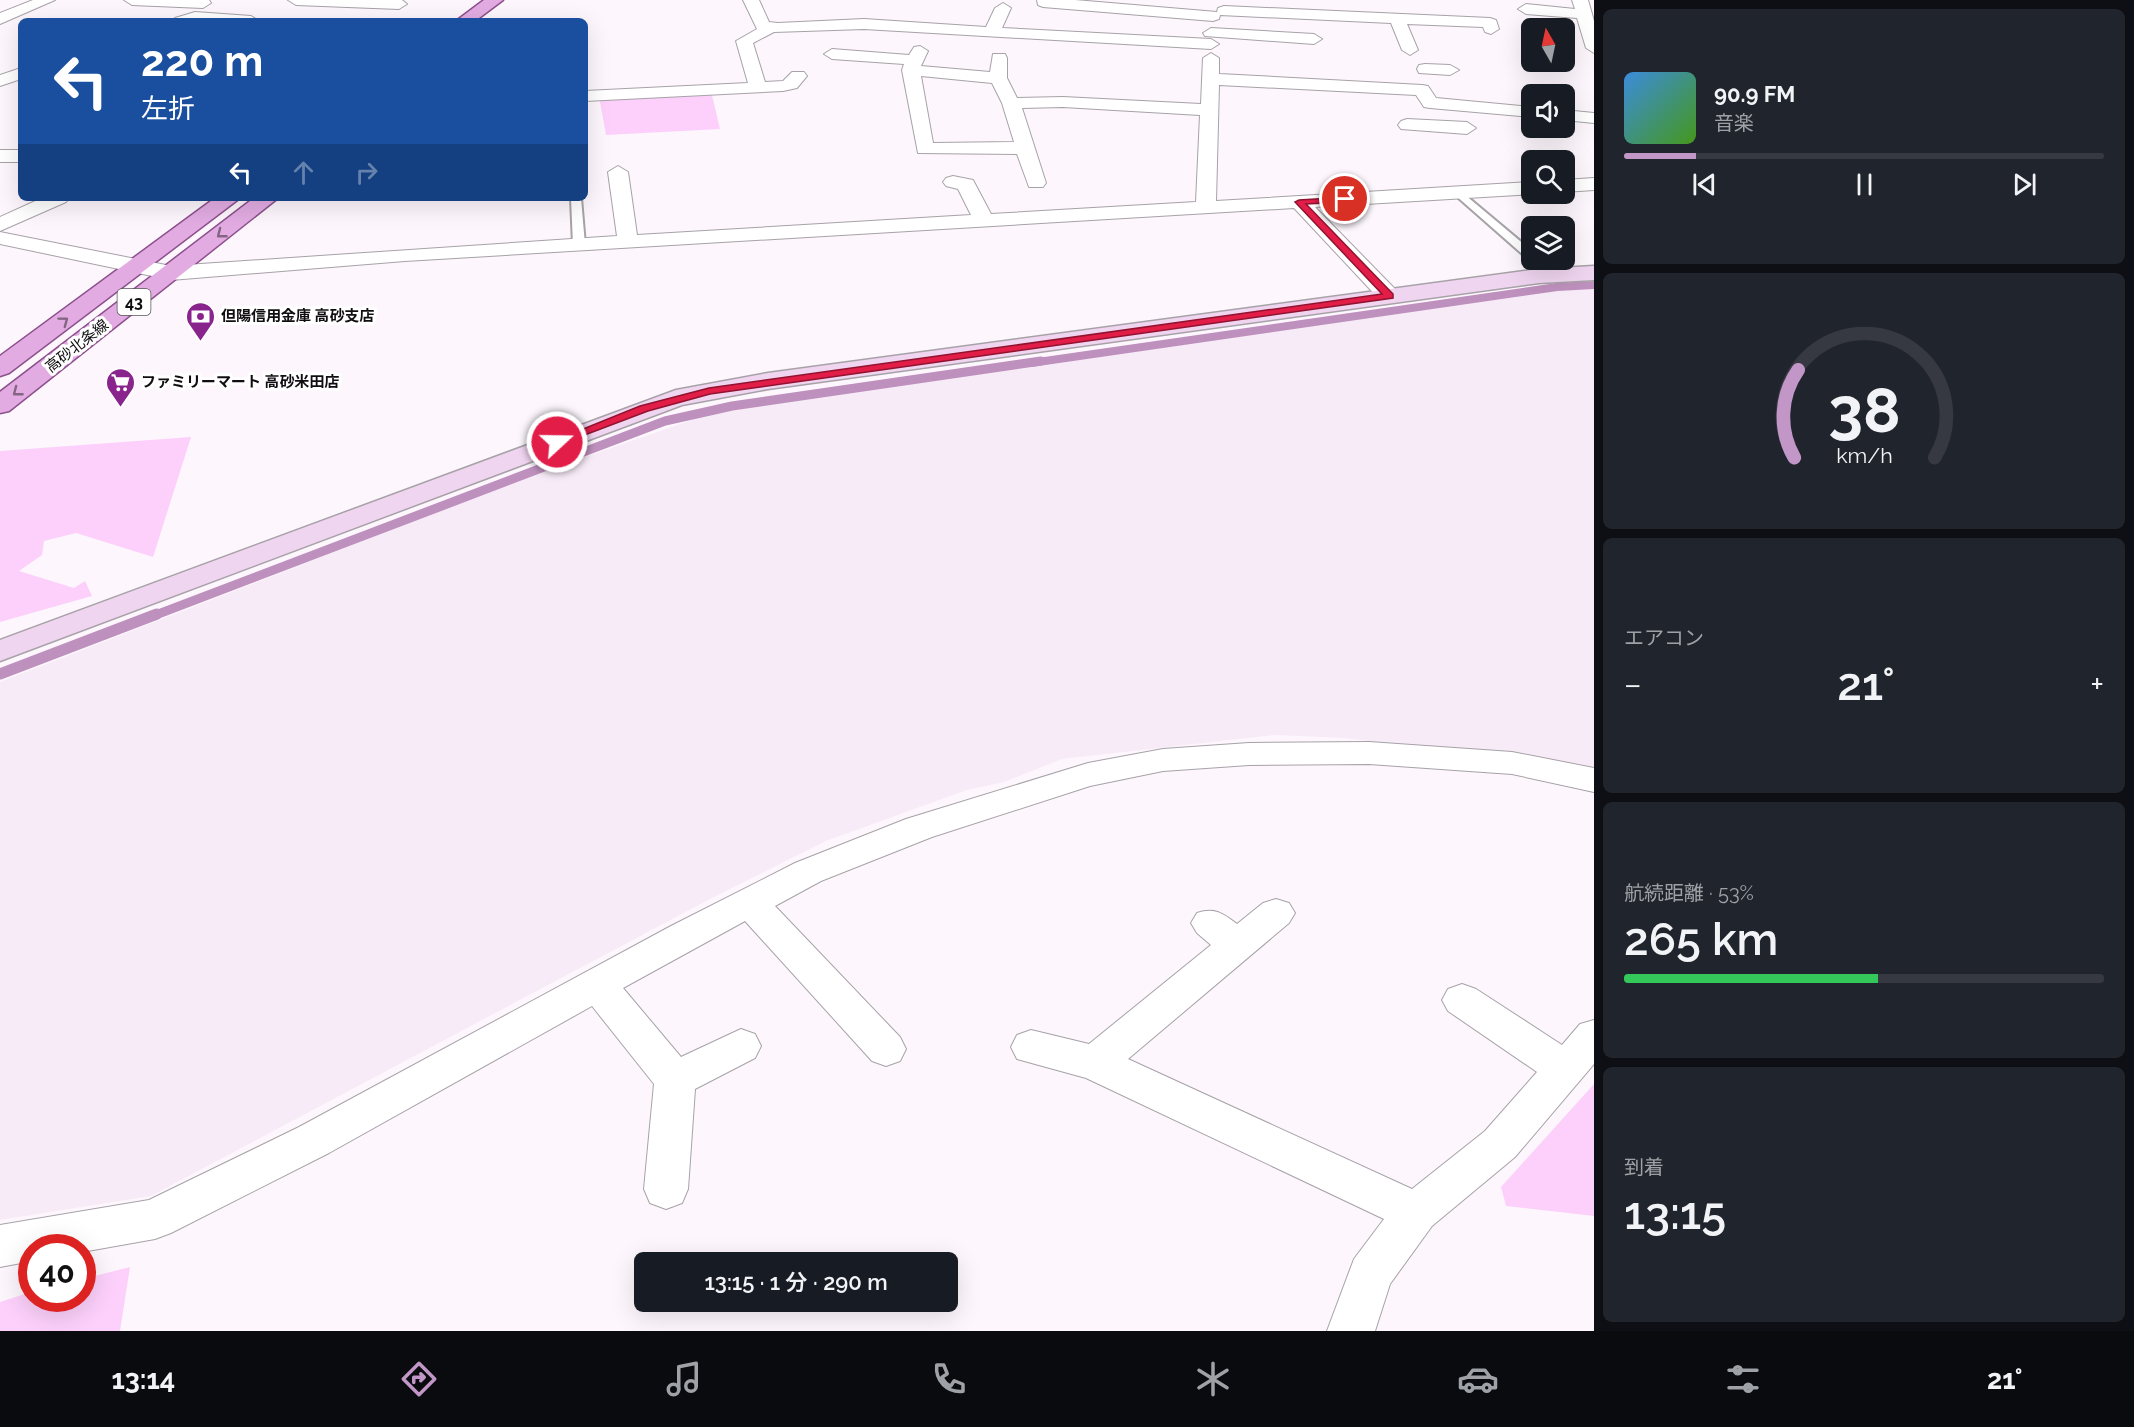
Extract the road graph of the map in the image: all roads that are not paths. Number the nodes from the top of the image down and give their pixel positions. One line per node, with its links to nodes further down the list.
1 (47, 0): 18 (street)
2 (132, 0): 13 (street)
3 (296, 0): 7 (street)
4 (495, 0): 17 (main road)
5 (751, 0): 20 (street)
6 (1314, 0): 14 (street)
7 (405, 2): 16 (street)
8 (1043, 2): 9 (street)
9 (1156, 6): 22 (street)
10 (1582, 7): 12 (street); 27 (street)
11 (1004, 8): 23 (street)
12 (1526, 9)
13 (196, 10): 15 (street)
14 (1319, 16): 19 (street); 22 (street)
15 (236, 18)
16 (346, 18)
17 (468, 18)
18 (0, 19)
19 (1397, 19): 21 (street); 26 (street)
20 (770, 27): 23 (street); 29 (street)
21 (1491, 29)
22 (1217, 31): 24 (street); 25 (street); 40 (street)
23 (992, 33): 24 (street)
24 (1038, 36): 31 (street)
25 (1314, 39)
26 (1429, 45)
27 (1594, 48)
28 (766, 50): 29 (street)
29 (747, 51): 39 (street)
30 (832, 54): 33 (street)
31 (1032, 55)
32 (999, 58): 37 (street)
33 (915, 61): 37 (street); 51 (street)
34 (1450, 70): 42 (street)
35 (18, 74): 38 (street)
36 (798, 76): 39 (street)
37 (999, 78): 44 (street)
38 (0, 81)
39 (758, 87): 41 (street)
40 (1210, 95): 42 (street); 43 (street); 44 (street); 66 (street)
41 (588, 96)
42 (1426, 96): 45 (street); 49 (street)
43 (1308, 101)
44 (1011, 103): 51 (street)
45 (1521, 110)
46 (1575, 116): 47 (street)
47 (1594, 117)
48 (1407, 125): 49 (street)
49 (1443, 127): 50 (street)
50 (1467, 128)
51 (1024, 148): 56 (street)
52 (0, 156): 53 (street)
53 (18, 156)
54 (618, 172): 70 (street)
55 (953, 182): 67 (street)
56 (1036, 183)
57 (1594, 184): 58 (street)
58 (1575, 185)
59 (1521, 189): 60 (street)
60 (1458, 192): 65 (street); 72 (lane)
61 (52, 201): 68 (street)
62 (225, 201): 73 (main road, 高砂北条線 / 43)
63 (263, 201): 76 (main road, 高砂北条線 / 43, one-way to 76)
64 (576, 201): 71 (lane)
65 (1299, 202): 66 (street); 78 (street)
66 (1206, 207): 67 (street)
67 (984, 220): 70 (street)
68 (0, 225)
69 (0, 238): 73 (street)
70 (628, 242): 71 (street)
71 (579, 245): 76 (street)
72 (1521, 248)
73 (137, 266): 76 (street); 79 (main road, 高砂北条線 / 43, one-way to 73)
74 (1521, 268): 78 (street)
75 (1575, 270): 77 (street)
76 (171, 273): 80 (main road, 高砂北条線 / 43, one-way to 80)
77 (1594, 273)
78 (1389, 296): 81 (street)
79 (0, 368)
80 (0, 405)
81 (0, 651)
82 (1594, 780): 83 (street)
83 (750, 903): 85 (street); 90 (street)
84 (1276, 913): 91 (street)
85 (597, 984): 93 (street); 96 (street)
86 (1462, 1000): 92 (street)
87 (1594, 1036): 92 (street)
88 (741, 1046): 93 (street)
89 (1031, 1047): 91 (street)
90 (886, 1050)
91 (1095, 1063): 95 (street)
92 (1564, 1068): 95 (street)
93 (675, 1080): 94 (street)
94 (666, 1189)
95 (1416, 1212): 97 (street)
96 (0, 1246)
97 (1351, 1331)

